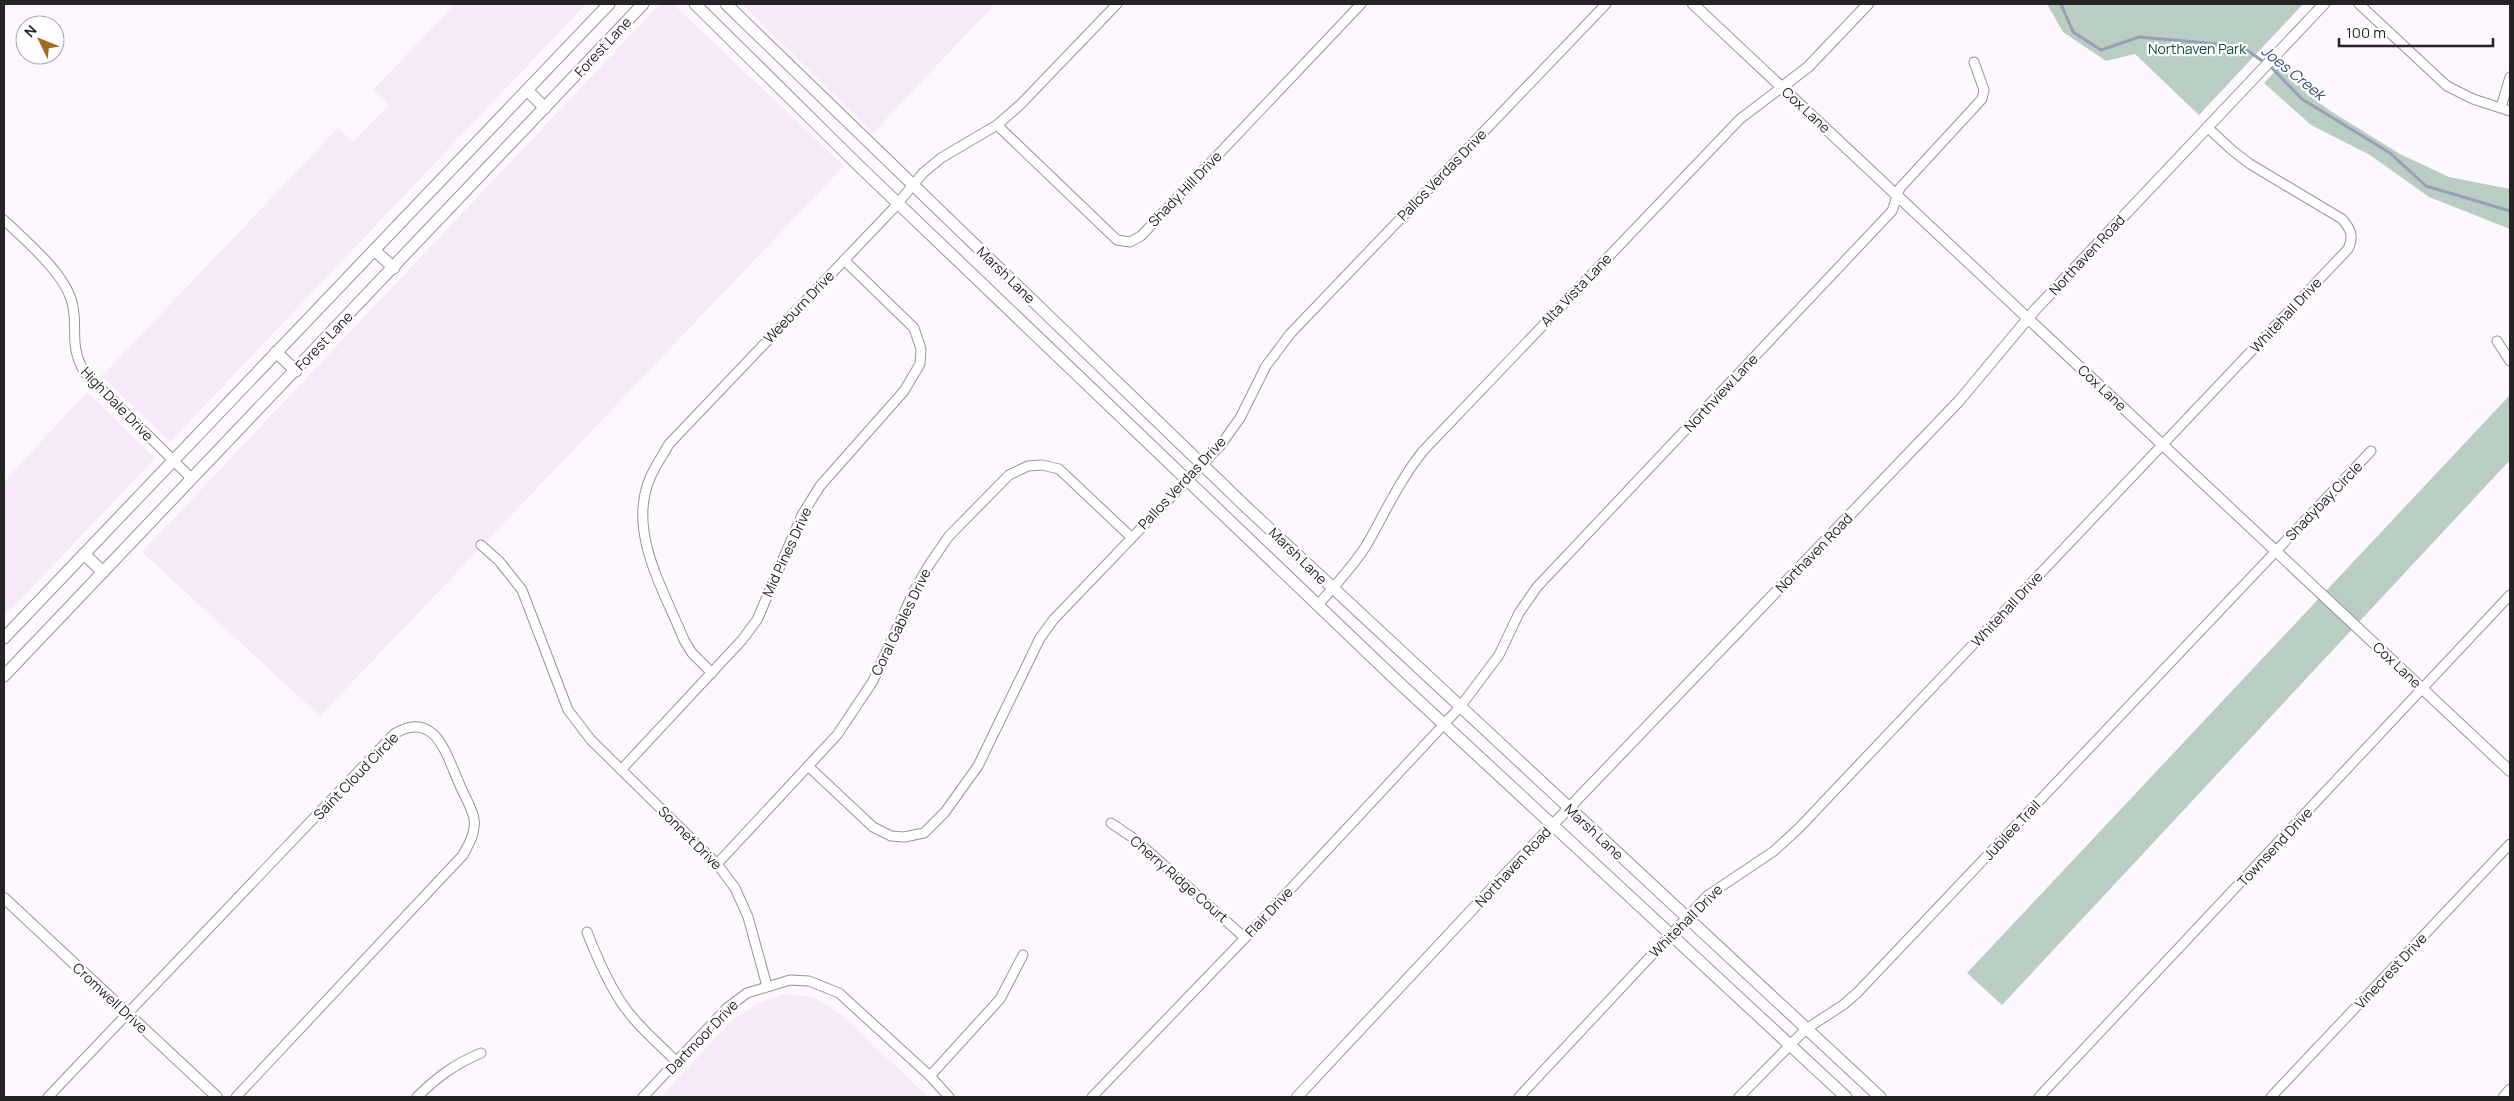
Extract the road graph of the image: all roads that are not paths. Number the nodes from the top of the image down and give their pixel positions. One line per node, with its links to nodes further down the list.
1 (609, 4): 17 (main road, Forest Lane)
2 (643, 4): 18 (main road, Forest Lane)
3 (695, 4): 15 (main road, Marsh Lane)
4 (726, 4): 13 (main road, Marsh Lane)
5 (1117, 4): 20 (street, Weeburn Drive)
6 (1361, 4): 20 (street, Shady Hill Drive)
7 (1606, 4): 37 (street, Pallos Verdas Drive)
8 (1693, 4): 16 (street, Cox Lane)
9 (1868, 4): 16 (street, Alta Vista Lane)
10 (2324, 4): 21 (street, Northaven Road)
11 (2359, 4): 19 (street)
12 (1974, 62): 23 (street, Northview Lane)
13 (793, 69): 15 (main road); 22 (main road, Marsh Lane)
14 (2510, 77): 19 (street)
15 (780, 86): 24 (main road, Marsh Lane)
16 (1782, 87): 23 (street, Cox Lane); 45 (street, Alta Vista Lane)
17 (527, 90): 18 (main road); 26 (main road, Forest Lane)
18 (545, 108): 28 (main road, Forest Lane)
19 (2506, 109)
20 (997, 125): 22 (street, Weeburn Drive)
21 (2208, 127): 29 (street, Northaven Road); 34 (street, Whitehall Drive)
22 (912, 184): 24 (street, Weeburn Drive); 37 (main road, Marsh Lane)
23 (1898, 196): 29 (street, Cox Lane); 52 (street, Northview Lane)
24 (898, 202): 27 (street, Weeburn Drive); 39 (main road, Marsh Lane)
25 (4, 220): 36 (street, High Dale Drive)
26 (374, 250): 28 (main road); 31 (main road, Forest Lane)
27 (844, 260): 50 (street, Weeburn Drive); 50 (street, Mid Pines Drive)
28 (394, 268): 33 (main road, Forest Lane)
29 (2027, 319): 34 (street, Cox Lane); 57 (street, Northaven Road)
30 (2498, 340): 32 (street)
31 (276, 352): 33 (main road); 36 (main road, Forest Lane)
32 (2510, 361)
33 (296, 371): 38 (main road, Forest Lane)
34 (2163, 445): 42 (street, Cox Lane); 63 (street, Whitehall Drive)
35 (2371, 451): 42 (street, Shadybay Circle)
36 (173, 461): 38 (street, High Dale Drive); 43 (main road, Forest Lane)
37 (1202, 464): 39 (street, Pallos Verdas Drive); 45 (main road, Marsh Lane)
38 (192, 479): 44 (main road, Forest Lane)
39 (1187, 480): 40 (street, Pallos Verdas Drive); 47 (main road, Marsh Lane)
40 (1132, 537): 54 (street, Pallos Verdas Drive); 54 (street, Coral Gables Drive)
41 (481, 545): 55 (street, Sonnet Drive)
42 (2276, 551): 51 (street, Cox Lane); 70 (street, Jubilee Trail)
43 (84, 554): 44 (main road); 48 (main road, Forest Lane)
44 (103, 572): 49 (main road, Forest Lane)
45 (1332, 588): 47 (street, Alta Vista Lane); 52 (main road, Marsh Lane)
46 (2510, 596): 51 (street, Townsend Drive)
47 (1318, 606): 53 (main road, Marsh Lane)
48 (4, 638)
49 (5, 671)
50 (712, 673): 55 (street, Mid Pines Drive)
51 (2423, 689): 56 (street, Cox Lane); 88 (street, Townsend Drive)
52 (1460, 707): 53 (street, Northview Lane); 57 (main road, Marsh Lane)
53 (1443, 724): 59 (main road, Marsh Lane); 66 (street, Flair Drive)
54 (808, 766): 61 (street, Coral Gables Drive)
55 (621, 770): 61 (street, Sonnet Drive)
56 (2510, 771)
57 (1569, 808): 59 (street, Northaven Road); 63 (main road, Marsh Lane)
58 (1111, 823): 66 (street, Cherry Ridge Court)
59 (1553, 824): 65 (main road, Marsh Lane); 83 (street, Northaven Road)
60 (2510, 844): 89 (street, Vinecrest Drive)
61 (717, 864): 68 (street, Sonnet Drive)
62 (4, 898): 69 (street, Cromwell Drive)
63 (1687, 918): 65 (street, Whitehall Drive); 70 (main road, Marsh Lane)
64 (587, 932): 73 (street)
65 (1671, 934): 71 (main road, Marsh Lane); 84 (street, Whitehall Drive)
66 (1245, 938): 82 (street, Flair Drive)
67 (1023, 955): 74 (street)
68 (767, 986): 73 (street, Dartmoor Drive); 74 (street)
69 (128, 1014): 76 (street, Saint Cloud Circle); 77 (street, Cromwell Drive); 78 (street, Saint Cloud Circle)
70 (1806, 1029): 71 (street, Jubilee Trail); 87 (main road, Marsh Lane)
71 (1789, 1044): 85 (street, Jubilee Trail); 86 (main road, Marsh Lane)
72 (481, 1053): 79 (street)
73 (677, 1062): 80 (street, Dartmoor Drive)
74 (930, 1076): 81 (street)
75 (2510, 1089): 90 (street)
76 (48, 1097)
77 (217, 1097)
78 (236, 1097)
79 (417, 1097)
80 (643, 1097)
81 (949, 1097)
82 (1092, 1097)
83 (1297, 1097)
84 (1519, 1097)
85 (1739, 1097)
86 (1846, 1097)
87 (1880, 1097)
88 (2040, 1097)
89 (2271, 1097)
90 (2503, 1097)

